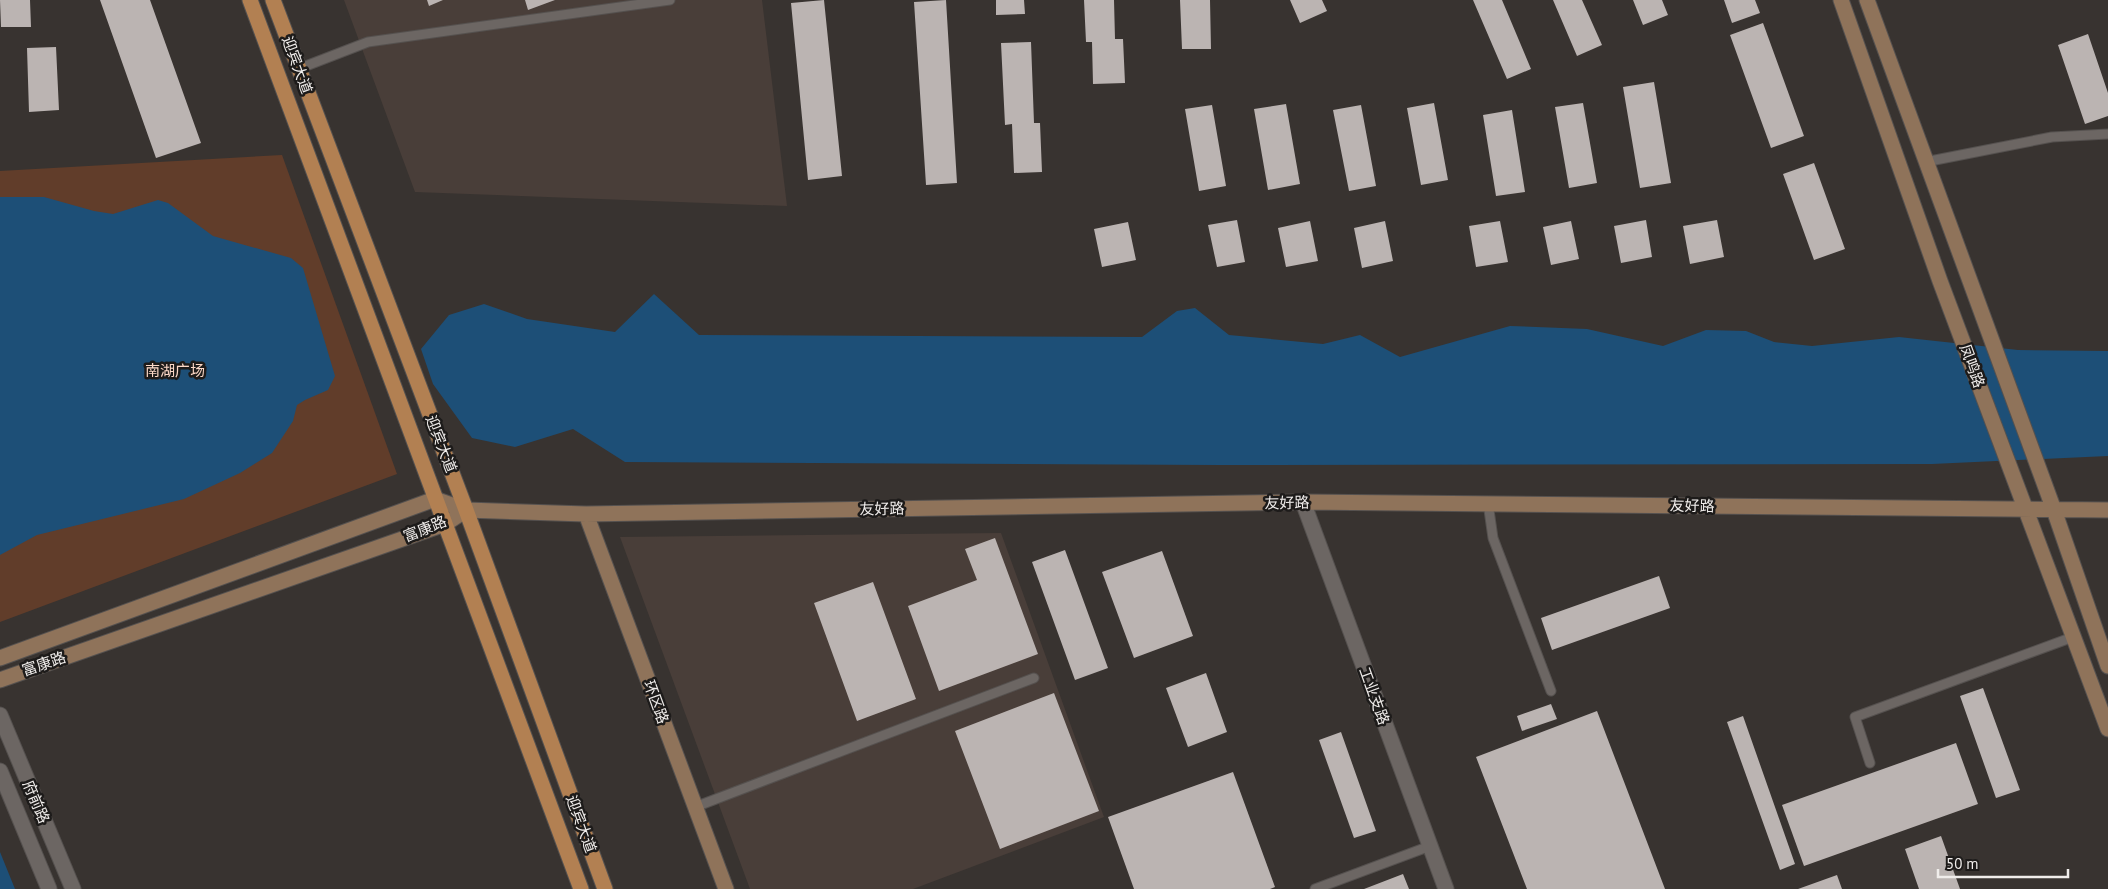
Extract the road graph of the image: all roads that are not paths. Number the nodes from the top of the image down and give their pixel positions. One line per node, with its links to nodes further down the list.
1 (250, 0): 9 (main road, 迎宾大道)
2 (273, 0): 6 (main road, 迎宾大道)
3 (670, 0): 6 (lane)
4 (1841, 0): 12 (street, 凤鸣路)
5 (1867, 0): 8 (street, 凤鸣路)
6 (298, 69): 13 (main road, 迎宾大道)
7 (2108, 134): 8 (lane)
8 (1925, 162): 14 (street, 凤鸣路)
9 (435, 499): 13 (street, 富康路); 17 (main road, 迎宾大道); 19 (street, 富康路)
10 (1303, 502): 11 (street, 友好路); 16 (street, 友好路); 29 (street, 工业支路)
11 (1488, 503): 12 (street, 友好路); 23 (lane)
12 (2025, 509): 14 (street, 友好路); 18 (street, 凤鸣路)
13 (466, 510): 16 (street, 友好路); 17 (street, 富康路); 33 (main road, 迎宾大道)
14 (2054, 510): 15 (street, 友好路); 20 (street, 凤鸣路)
15 (2108, 510)
16 (586, 514): 28 (street, 环区路)
17 (445, 524): 22 (street, 富康路); 32 (main road, 迎宾大道)
18 (2073, 637): 25 (street, 凤鸣路); 26 (lane)
19 (0, 658)
20 (2108, 666)
21 (1034, 678): 28 (lane)
22 (0, 680)
23 (1551, 691)
24 (0, 715): 31 (street, 府前路)
25 (2108, 729)
26 (1870, 763)
27 (0, 771): 30 (street, 府前路)
28 (695, 807): 34 (street, 环区路)
29 (1430, 846): 35 (lane); 36 (street, 工业支路)
30 (49, 889)
31 (73, 889)
32 (581, 889)
33 (605, 889)
34 (726, 889)
35 (1315, 889)
36 (1446, 889)

